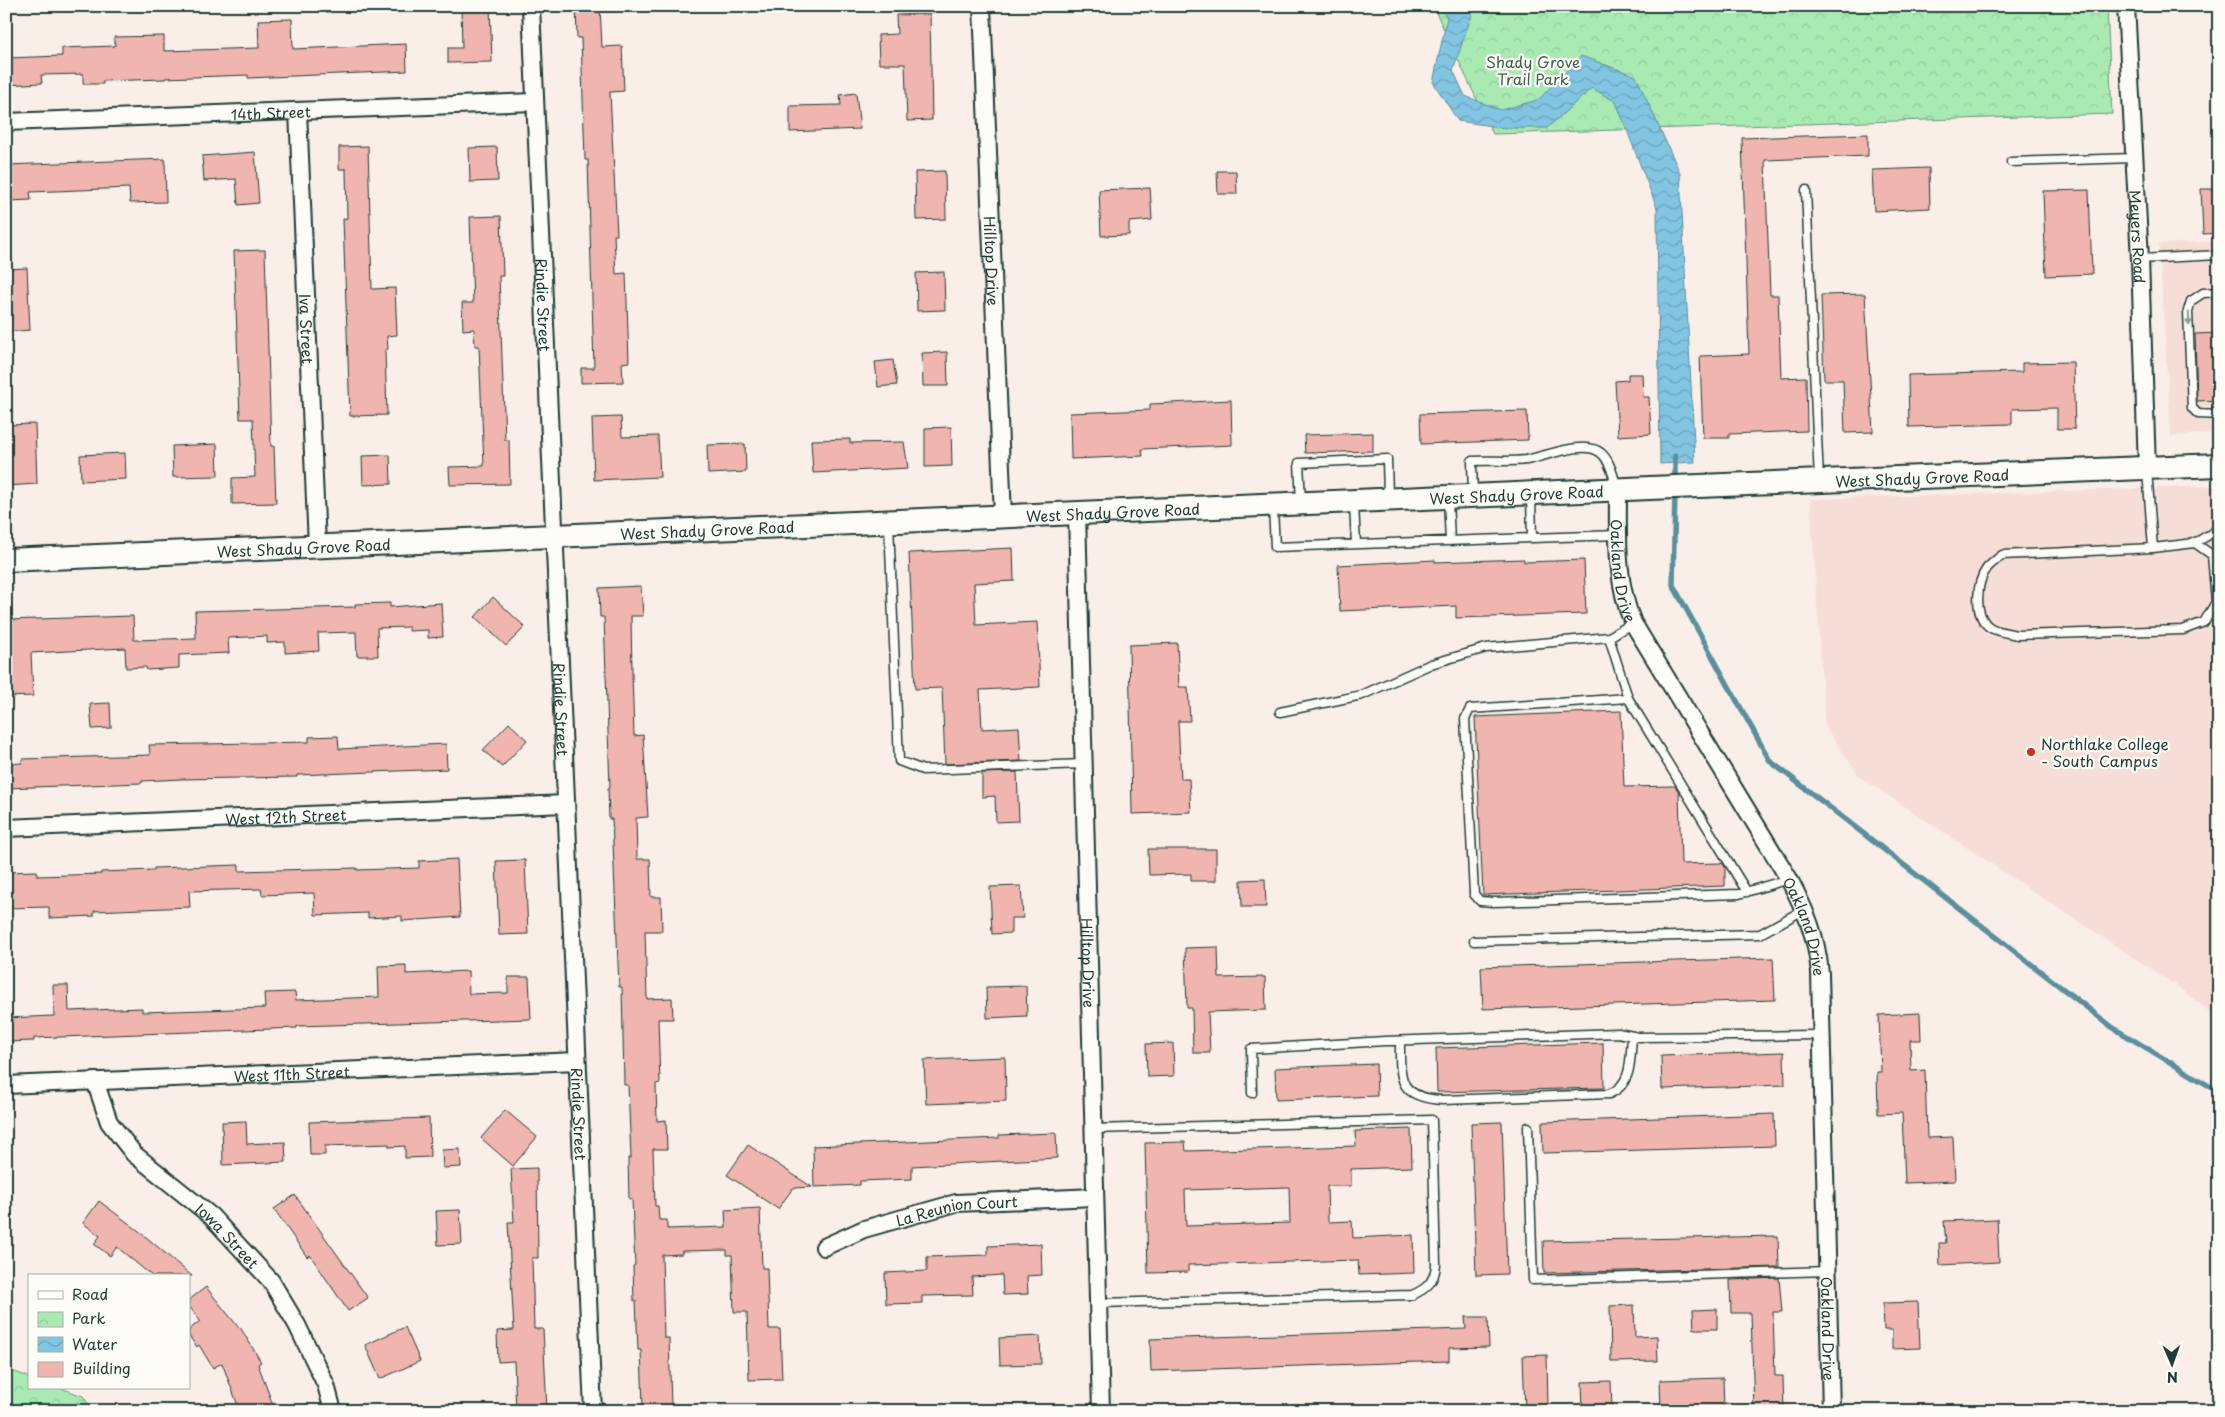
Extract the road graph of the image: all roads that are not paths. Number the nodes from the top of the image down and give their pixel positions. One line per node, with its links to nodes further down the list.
1 (531, 6): 4 (street, Rindie Street)
2 (982, 6): 26 (street, Hilltop Drive)
3 (2126, 6): 7 (street, Meyers Road)
4 (535, 102): 5 (street, 14th Street); 29 (street, Rindie Street)
5 (298, 111): 6 (street, 14th Street); 35 (street, Iva Street)
6 (6, 122)
7 (2134, 158): 8 (lane); 11 (street, Meyers Road)
8 (2011, 162)
9 (1806, 190): 16 (lane)
10 (2219, 255): 11 (lane)
11 (2140, 259): 15 (street, Meyers Road)
12 (2219, 292): 13 (lane, one-way to 13)
13 (2219, 415)
14 (2219, 465): 15 (main road, West Shady Grove Road)
15 (2147, 468): 16 (main road, West Shady Grove Road); 36 (lane)
16 (1820, 482): 17 (main road, West Shady Grove Road)
17 (1618, 489): 18 (main road, West Shady Grove Road); 19 (lane); 30 (street, Oakland Drive)
18 (1530, 493): 19 (main road, West Shady Grove Road); 31 (lane)
19 (1473, 495): 20 (main road, West Shady Grove Road)
20 (1448, 496): 21 (main road, West Shady Grove Road); 32 (lane)
21 (1388, 499): 22 (main road, West Shady Grove Road); 23 (lane)
22 (1354, 501): 23 (main road, West Shady Grove Road); 34 (lane)
23 (1301, 503): 24 (main road, West Shady Grove Road)
24 (1273, 505): 25 (main road, West Shady Grove Road); 34 (lane)
25 (1077, 514): 26 (main road, West Shady Grove Road); 42 (street, Hilltop Drive)
26 (1003, 516): 27 (main road, West Shady Grove Road)
27 (888, 521): 29 (main road, West Shady Grove Road); 42 (lane)
28 (2219, 529): 33 (lane)
29 (555, 535): 35 (main road, West Shady Grove Road); 43 (street, Rindie Street)
30 (1618, 535): 31 (lane); 38 (street, Oakland Drive)
31 (1532, 538): 32 (lane)
32 (1450, 541): 34 (lane)
33 (2196, 543): 36 (lane); 36 (lane)
34 (1356, 544)
35 (317, 546): 37 (main road, West Shady Grove Road)
36 (2153, 548)
37 (6, 560)
38 (1633, 623): 39 (lane); 45 (street, Oakland Drive)
39 (1608, 637): 40 (lane); 41 (lane)
40 (1628, 698): 46 (lane); 46 (lane)
41 (1280, 712)
42 (1084, 764): 57 (street, Hilltop Drive)
43 (565, 804): 44 (street, West 12th Street); 52 (street, Rindie Street)
44 (6, 828)
45 (1789, 879): 46 (lane); 47 (street, Oakland Drive)
46 (1747, 892)
47 (1805, 909): 48 (lane); 49 (street, Oakland Drive)
48 (1474, 941)
49 (1821, 1035): 50 (lane); 60 (street, Oakland Drive)
50 (1632, 1036): 51 (lane); 51 (lane)
51 (1400, 1041): 55 (lane)
52 (577, 1061): 53 (street, West 11th Street); 63 (street, Rindie Street)
53 (95, 1081): 54 (street, West 11th Street); 62 (street, Iowa Street)
54 (6, 1085)
55 (1252, 1093)
56 (1528, 1127): 60 (lane)
57 (1093, 1129): 58 (street, Hilltop Drive); 61 (lane)
58 (1095, 1197): 59 (street, La Reunion Court); 61 (street, Hilltop Drive)
59 (824, 1247)
60 (1828, 1271): 65 (street, Oakland Drive)
61 (1097, 1303): 64 (street, Hilltop Drive)
62 (333, 1411)
63 (593, 1411)
64 (1101, 1411)
65 (1831, 1411)

